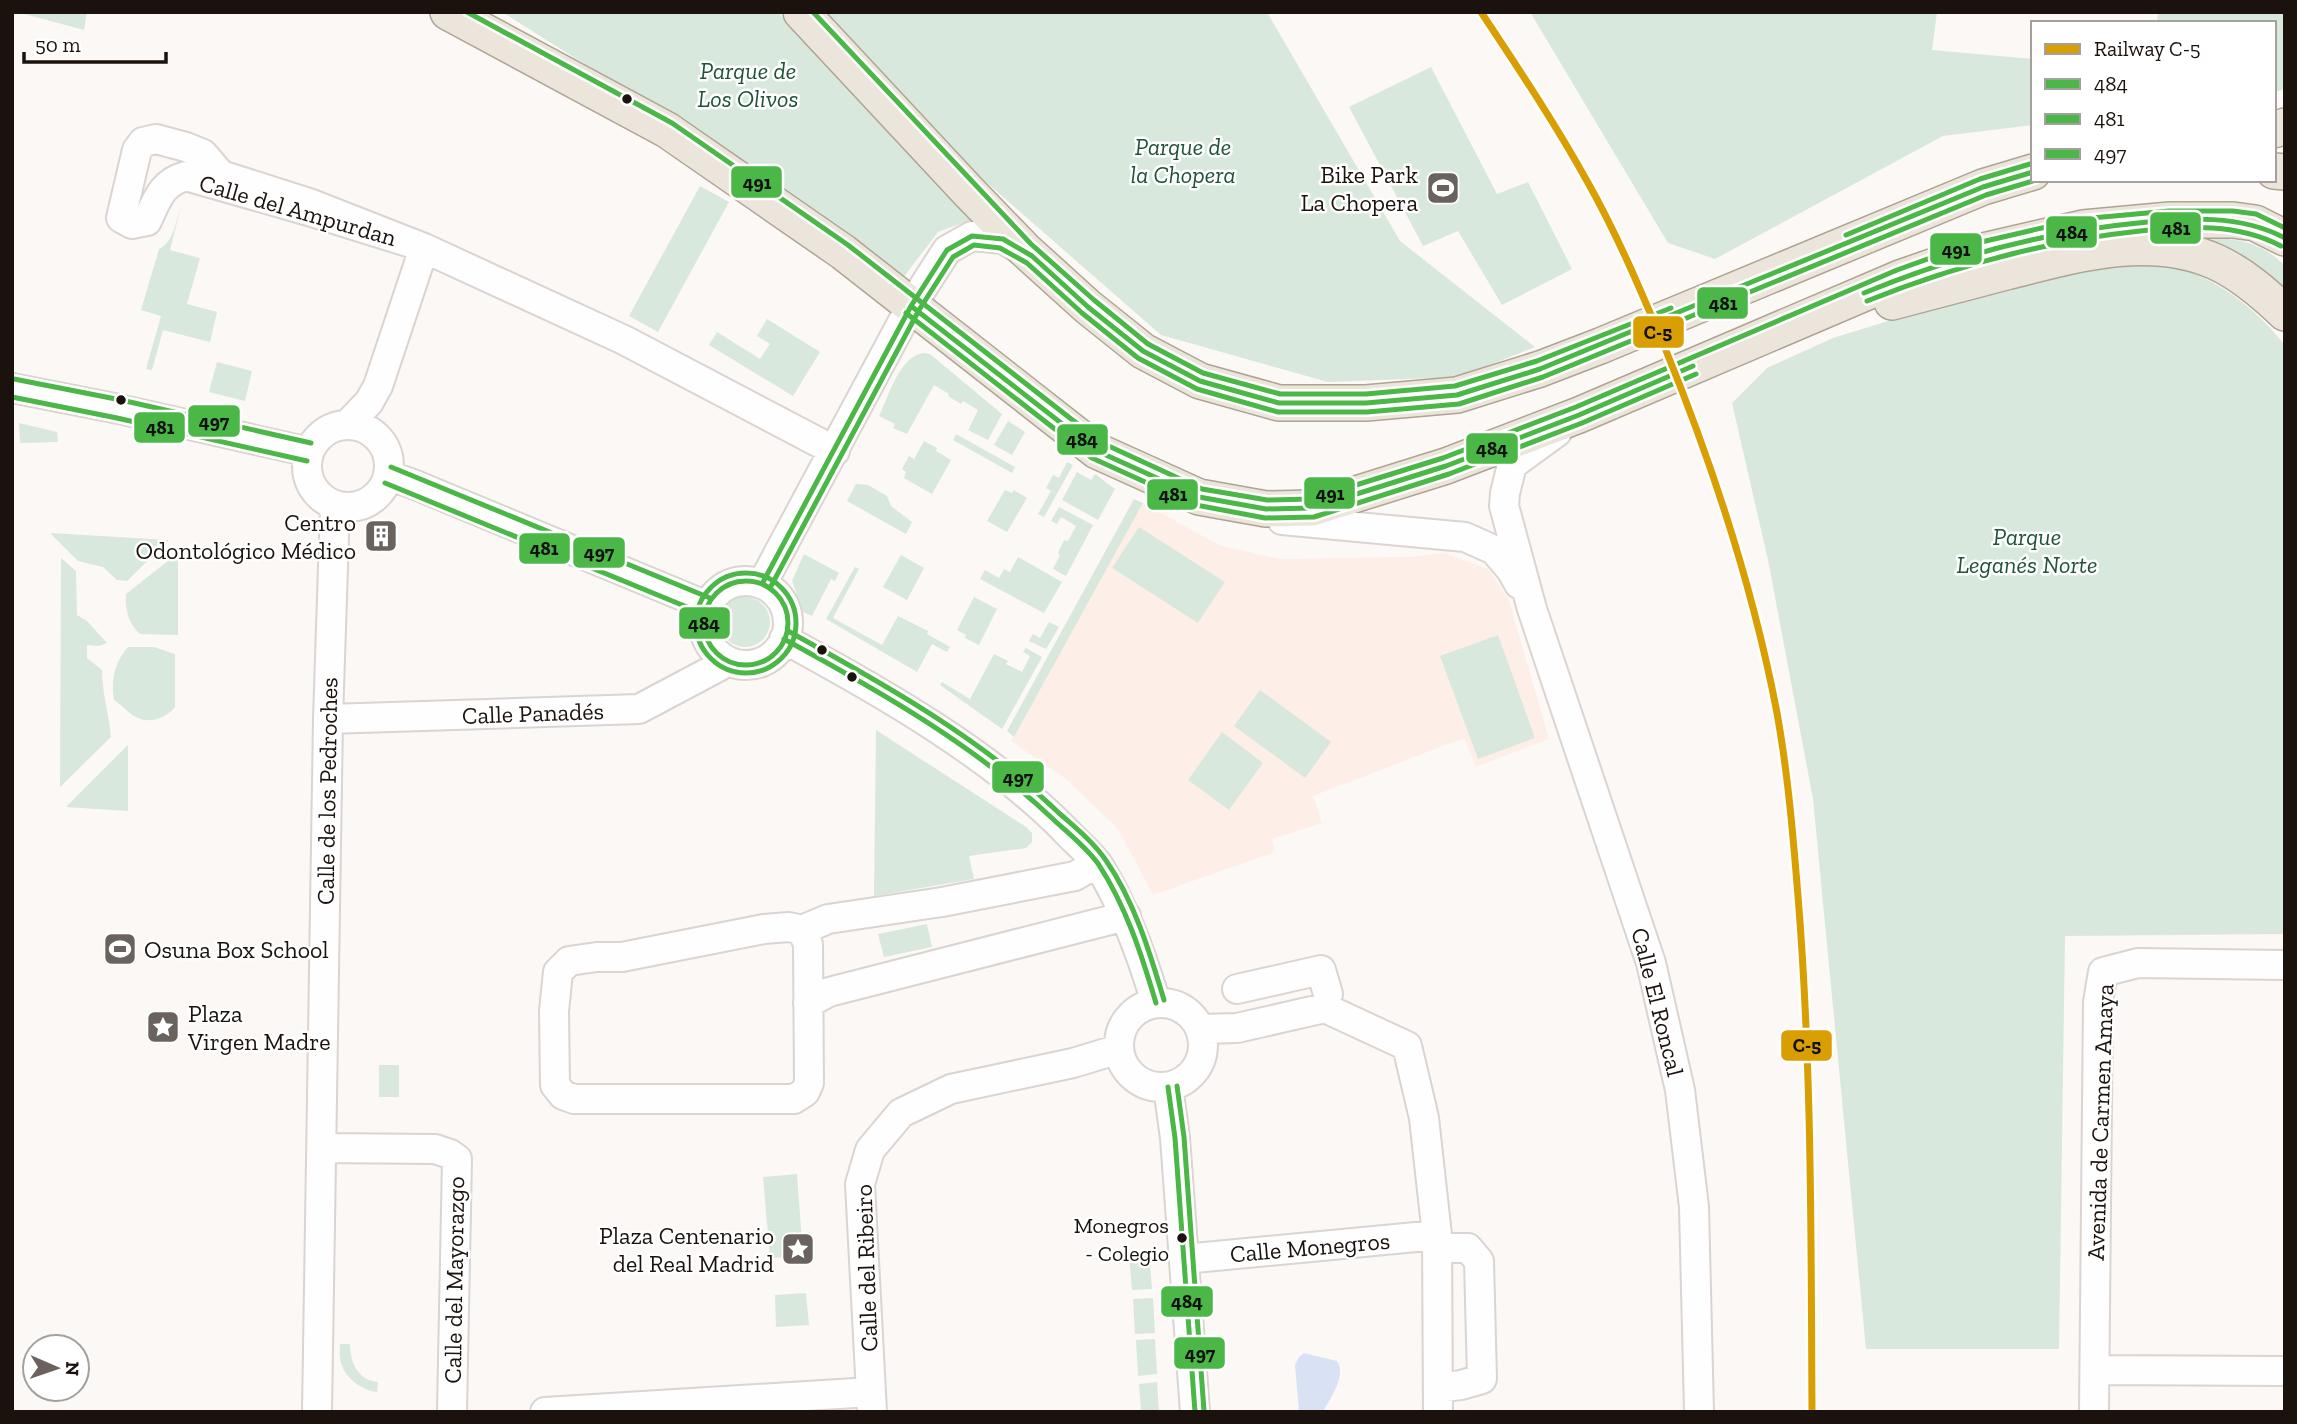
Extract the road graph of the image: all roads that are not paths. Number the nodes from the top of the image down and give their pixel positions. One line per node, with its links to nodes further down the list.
1 (448, 12): 7 (main road)
2 (801, 12): 6 (main road)
3 (2031, 173): 6 (main road)
4 (2285, 238): 9 (main road)
5 (417, 245): 5 (street, Calle del Ampurdan); 12 (street); 13 (street, Calle del Ampurdan)
6 (1032, 256): 7 (street)
7 (911, 306): 13 (street); 16 (main road)
8 (2285, 313): 9 (main road)
9 (1803, 320): 11 (main road)
10 (12, 388): 14 (street)
11 (1579, 415): 16 (main road); 20 (street, Calle El Roncal)
12 (347, 425): 14 (street); 15 (street)
13 (835, 451): 18 (street)
14 (309, 452): 17 (street)
15 (388, 475): 17 (street); 19 (street)
16 (1199, 497): 20 (street, Calle El Roncal)
17 (335, 506): 23 (street, Calle de los Pedroches)
18 (762, 584): 19 (street); 21 (street)
19 (707, 606): 22 (street)
20 (1532, 609): 46 (street, Calle El Roncal)
21 (784, 639): 22 (street); 24 (street)
22 (724, 659): 23 (street, Calle Panadés)
23 (328, 719): 35 (street, Calle de los Pedroches)
24 (1097, 863): 25 (street); 26 (street)
25 (1126, 916): 30 (street); 31 (street)
26 (802, 930): 30 (street); 30 (street)
27 (2285, 965): 38 (street, Avenida de Carmen Amaya)
28 (1237, 989): 29 (street)
29 (1328, 994)
30 (808, 1003)
31 (1156, 1003): 32 (street); 33 (street)
32 (1200, 1029): 34 (street); 36 (street)
33 (1119, 1049): 34 (street); 41 (street, Calle del Ribeiro)
34 (1168, 1087): 37 (street)
35 (321, 1148): 42 (street, Calle de los Pedroches); 43 (street, Calle del Mayorazgo)
36 (1437, 1242): 37 (street, Calle Monegros); 40 (street); 40 (street, Calle Monegros)
37 (1184, 1259): 45 (street)
38 (2095, 1370): 39 (street); 47 (street, Avenida de Carmen Amaya)
39 (2285, 1371)
40 (1438, 1400)
41 (872, 1402): 44 (street)
42 (317, 1412)
43 (452, 1412)
44 (545, 1412)
45 (1195, 1412)
46 (1699, 1412)
47 (2094, 1412)

